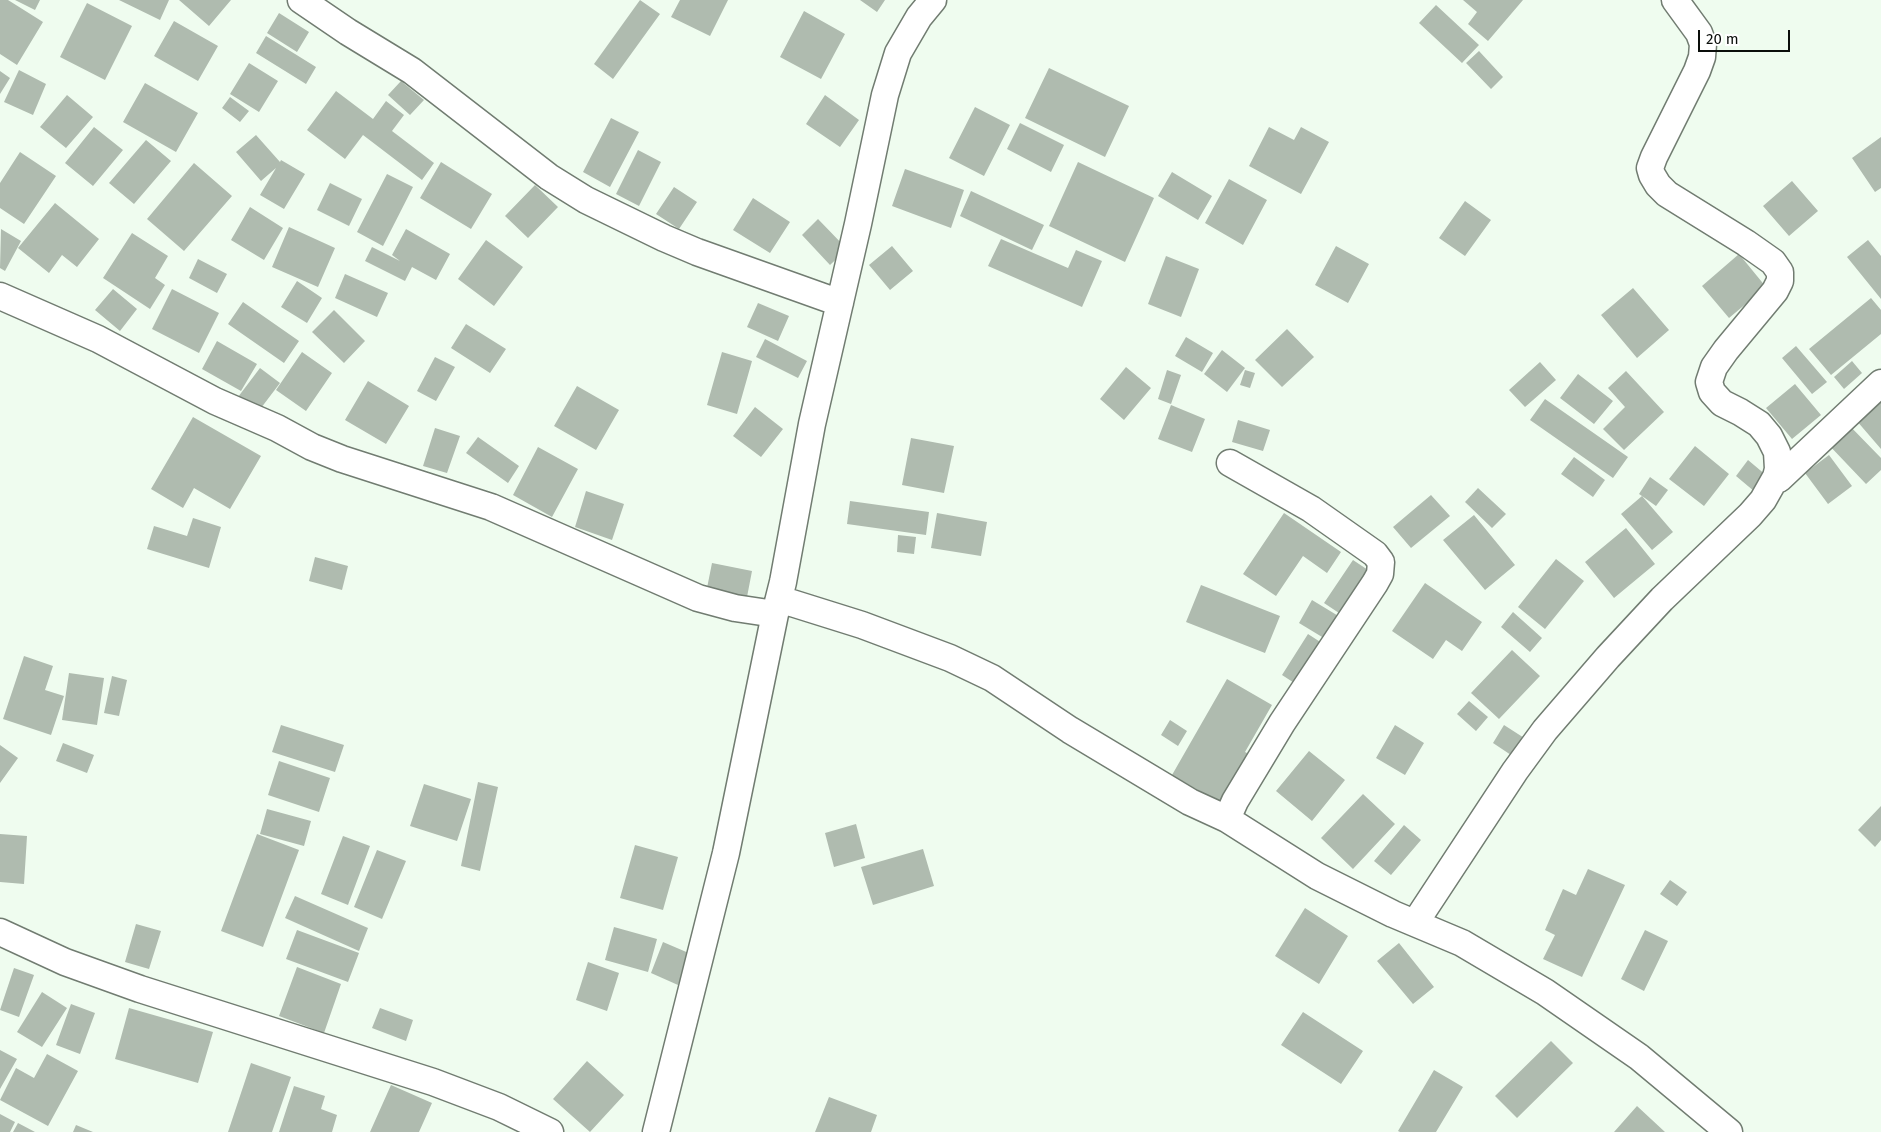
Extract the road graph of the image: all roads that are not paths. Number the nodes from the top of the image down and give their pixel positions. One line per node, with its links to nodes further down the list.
1 (302, 0): 5 (street)
2 (933, 0): 5 (street)
3 (1675, 0): 8 (street)
4 (0, 296): 9 (street)
5 (840, 302): 9 (street)
6 (1881, 383): 8 (street)
7 (1230, 463): 10 (street)
8 (1776, 477): 11 (street)
9 (777, 606): 10 (street); 14 (street)
10 (1227, 819): 11 (street)
11 (1415, 923): 15 (street)
12 (0, 932): 13 (street)
13 (550, 1132)
14 (656, 1132)
15 (1729, 1132)

